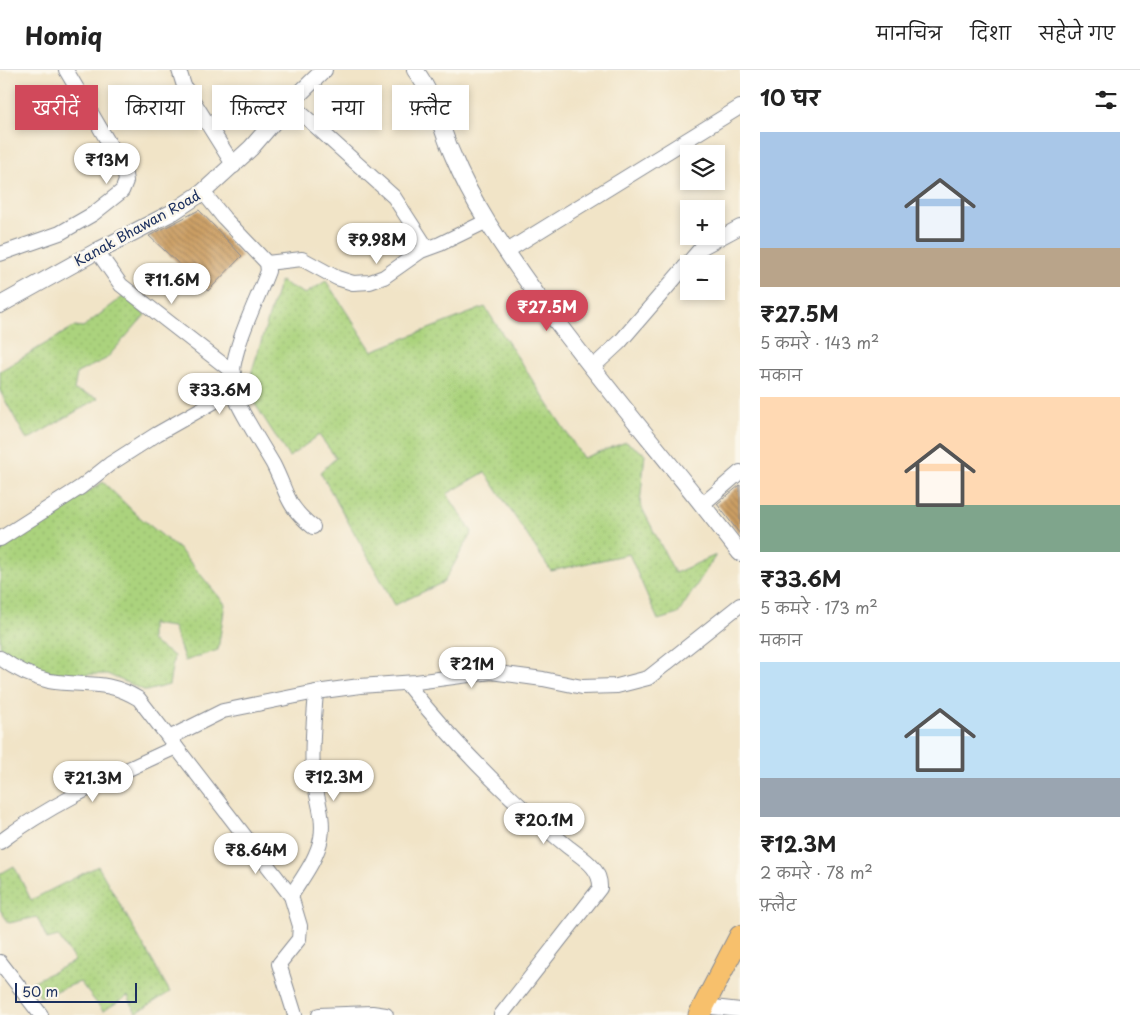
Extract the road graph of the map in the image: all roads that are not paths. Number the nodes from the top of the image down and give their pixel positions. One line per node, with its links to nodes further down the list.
1 (66, 70): 16 (street)
2 (179, 70): 9 (street)
3 (324, 70): 5 (street, Kanak Bhawan Road)
4 (415, 70): 11 (street)
5 (304, 89)
6 (740, 106): 15 (street)
7 (304, 116): 13 (street)
8 (266, 130): 9 (street, Kanak Bhawan Road)
9 (234, 166): 10 (street, Kanak Bhawan Road)
10 (203, 192): 14 (street, Kanak Bhawan Road); 17 (street)
11 (487, 221): 13 (street); 15 (street)
12 (740, 227): 19 (street)
13 (427, 248): 17 (street)
14 (96, 251): 18 (street, Kanak Bhawan Road); 20 (street)
15 (507, 251): 19 (street)
16 (0, 254)
17 (267, 263): 20 (street)
18 (0, 305)
19 (592, 368): 23 (street)
20 (234, 373): 21 (street)
21 (232, 391): 24 (street); 25 (street)
22 (740, 472): 23 (street)
23 (703, 504): 26 (street)
24 (313, 527)
25 (0, 539)
26 (740, 553)
27 (740, 604): 29 (street)
28 (0, 658): 31 (street)
29 (406, 683): 30 (street); 42 (street)
30 (316, 692): 31 (street); 33 (street)
31 (172, 743): 32 (street); 33 (street)
32 (0, 842)
33 (291, 896): 39 (street)
34 (740, 936): 37 (main road)
35 (0, 962): 38 (street)
36 (740, 1010): 37 (street)
37 (701, 1011)
38 (41, 1015)
39 (295, 1015)
40 (320, 1015): 41 (street)
41 (386, 1015)
42 (501, 1015)

